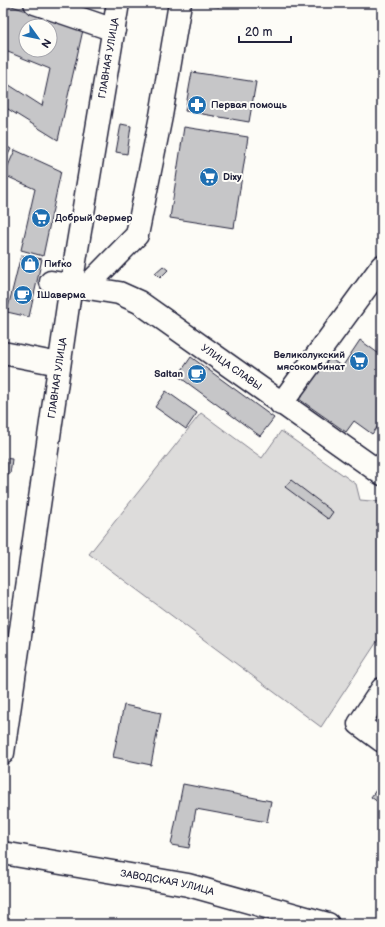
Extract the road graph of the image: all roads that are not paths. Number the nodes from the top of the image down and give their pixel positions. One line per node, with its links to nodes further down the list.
1 (36, 3): 4 (street)
2 (118, 3): 4 (street, ГЛАВНАЯ УЛИЦА)
3 (180, 3): 6 (street)
4 (114, 30): 6 (street, ГЛАВНАЯ УЛИЦА)
5 (382, 266): 9 (street)
6 (69, 285): 8 (street, ГЛАВНАЯ УЛИЦА); 9 (street, УЛИЦА СЛАВЫ)
7 (3, 354): 8 (street)
8 (59, 364): 12 (street, ГЛАВНАЯ УЛИЦА)
9 (281, 404): 10 (street, УЛИЦА СЛАВЫ)
10 (382, 474)
11 (382, 689): 13 (street)
12 (5, 715): 14 (street, ГЛАВНАЯ УЛИЦА)
13 (382, 741)
14 (3, 753)
15 (3, 853): 16 (street, ЗАВОДСКАЯ УЛИЦА)
16 (328, 924)

